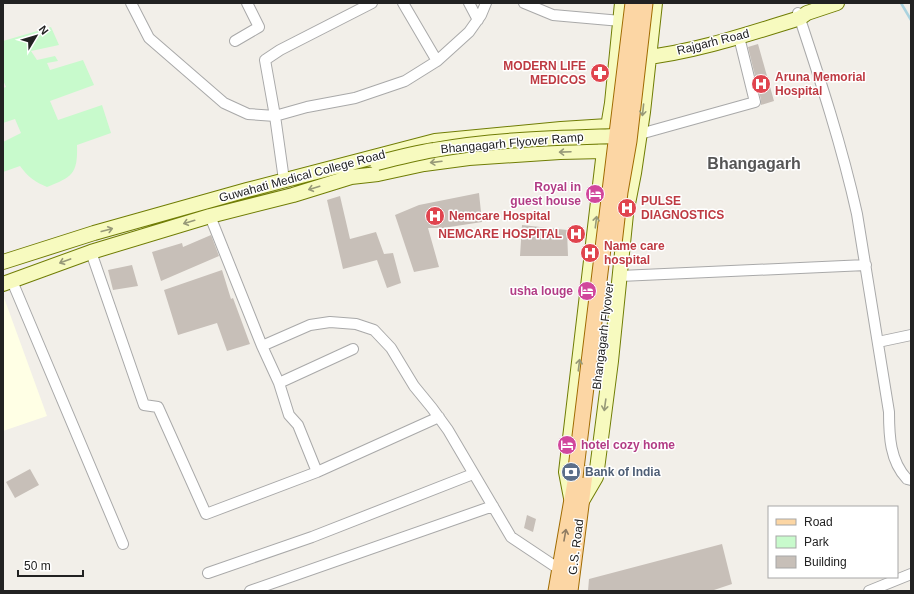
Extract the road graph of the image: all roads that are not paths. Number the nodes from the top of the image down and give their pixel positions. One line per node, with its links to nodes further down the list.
1 (131, 3): 21 (street)
2 (246, 3): 17 (street)
3 (372, 3): 21 (street)
4 (403, 3): 20 (street)
5 (469, 3): 14 (street)
6 (486, 3): 14 (street)
7 (524, 3): 15 (street)
8 (622, 3): 15 (main road)
9 (633, 3): 22 (main road, Bhangagarh Flyover, bridge)
10 (645, 3): 43 (main road, Bhangagarh Flyover, bridge)
11 (655, 3): 18 (main road)
12 (837, 3): 13 (main road, Rajgarh Road)
13 (802, 15): 16 (main road, Rajgarh Road); 18 (main road, Rajgarh Road); 32 (street)
14 (478, 20): 20 (street)
15 (621, 21): 19 (main road)
16 (740, 37): 18 (main road, Rajgarh Road); 23 (street)
17 (235, 41)
18 (649, 53): 19 (main road, Rajgarh Road); 23 (main road, one-way to 23)
19 (617, 55): 22 (main road)
20 (437, 60): 21 (street)
21 (275, 116): 28 (street)
22 (612, 131): 24 (main road); 25 (main road, Bhangagarh Flyover Ramp, bridge); 25 (main road, Guwahati Medical College Road); 43 (main road, Bhangagarh Flyover, bridge)
23 (640, 134): 27 (main road)
24 (604, 151): 25 (main road, Guwahati Medical College Road, one-way to 25); 26 (main road)
25 (353, 169): 28 (main road, Guwahati Medical College Road); 29 (main road, Guwahati Medical College Road, one-way to 29)
26 (602, 175): 27 (main road); 45 (main road, one-way to 26)
27 (633, 177): 33 (main road)
28 (284, 180): 31 (main road, Guwahati Medical College Road, one-way to 28)
29 (210, 216): 30 (main road, Guwahati Medical College Road, one-way to 30); 37 (street)
30 (91, 252): 34 (main road, Guwahati Medical College Road, one-way to 34); 41 (street)
31 (3, 262)
32 (866, 265): 33 (street); 36 (street)
33 (620, 276): 45 (main road, one-way to 45)
34 (7, 282): 47 (street)
35 (911, 335): 36 (street)
36 (878, 342): 44 (street)
37 (262, 346): 39 (street); 40 (street)
38 (353, 349): 39 (street)
39 (279, 383): 41 (street)
40 (439, 417): 41 (street); 42 (street)
41 (317, 472)
42 (473, 474): 46 (street); 49 (street)
43 (580, 475): 45 (main road, Bhangagarh Flyover)
44 (911, 480)
45 (576, 502): 48 (main road, G.S. Road, one-way to 45); 53 (main road, G.S. Road)
46 (492, 506): 48 (street); 51 (street)
47 (123, 544)
48 (559, 569): 52 (main road, G.S. Road)
49 (208, 573)
50 (911, 574): 54 (street)
51 (250, 591)
52 (556, 591)
53 (570, 591)
54 (868, 591)

